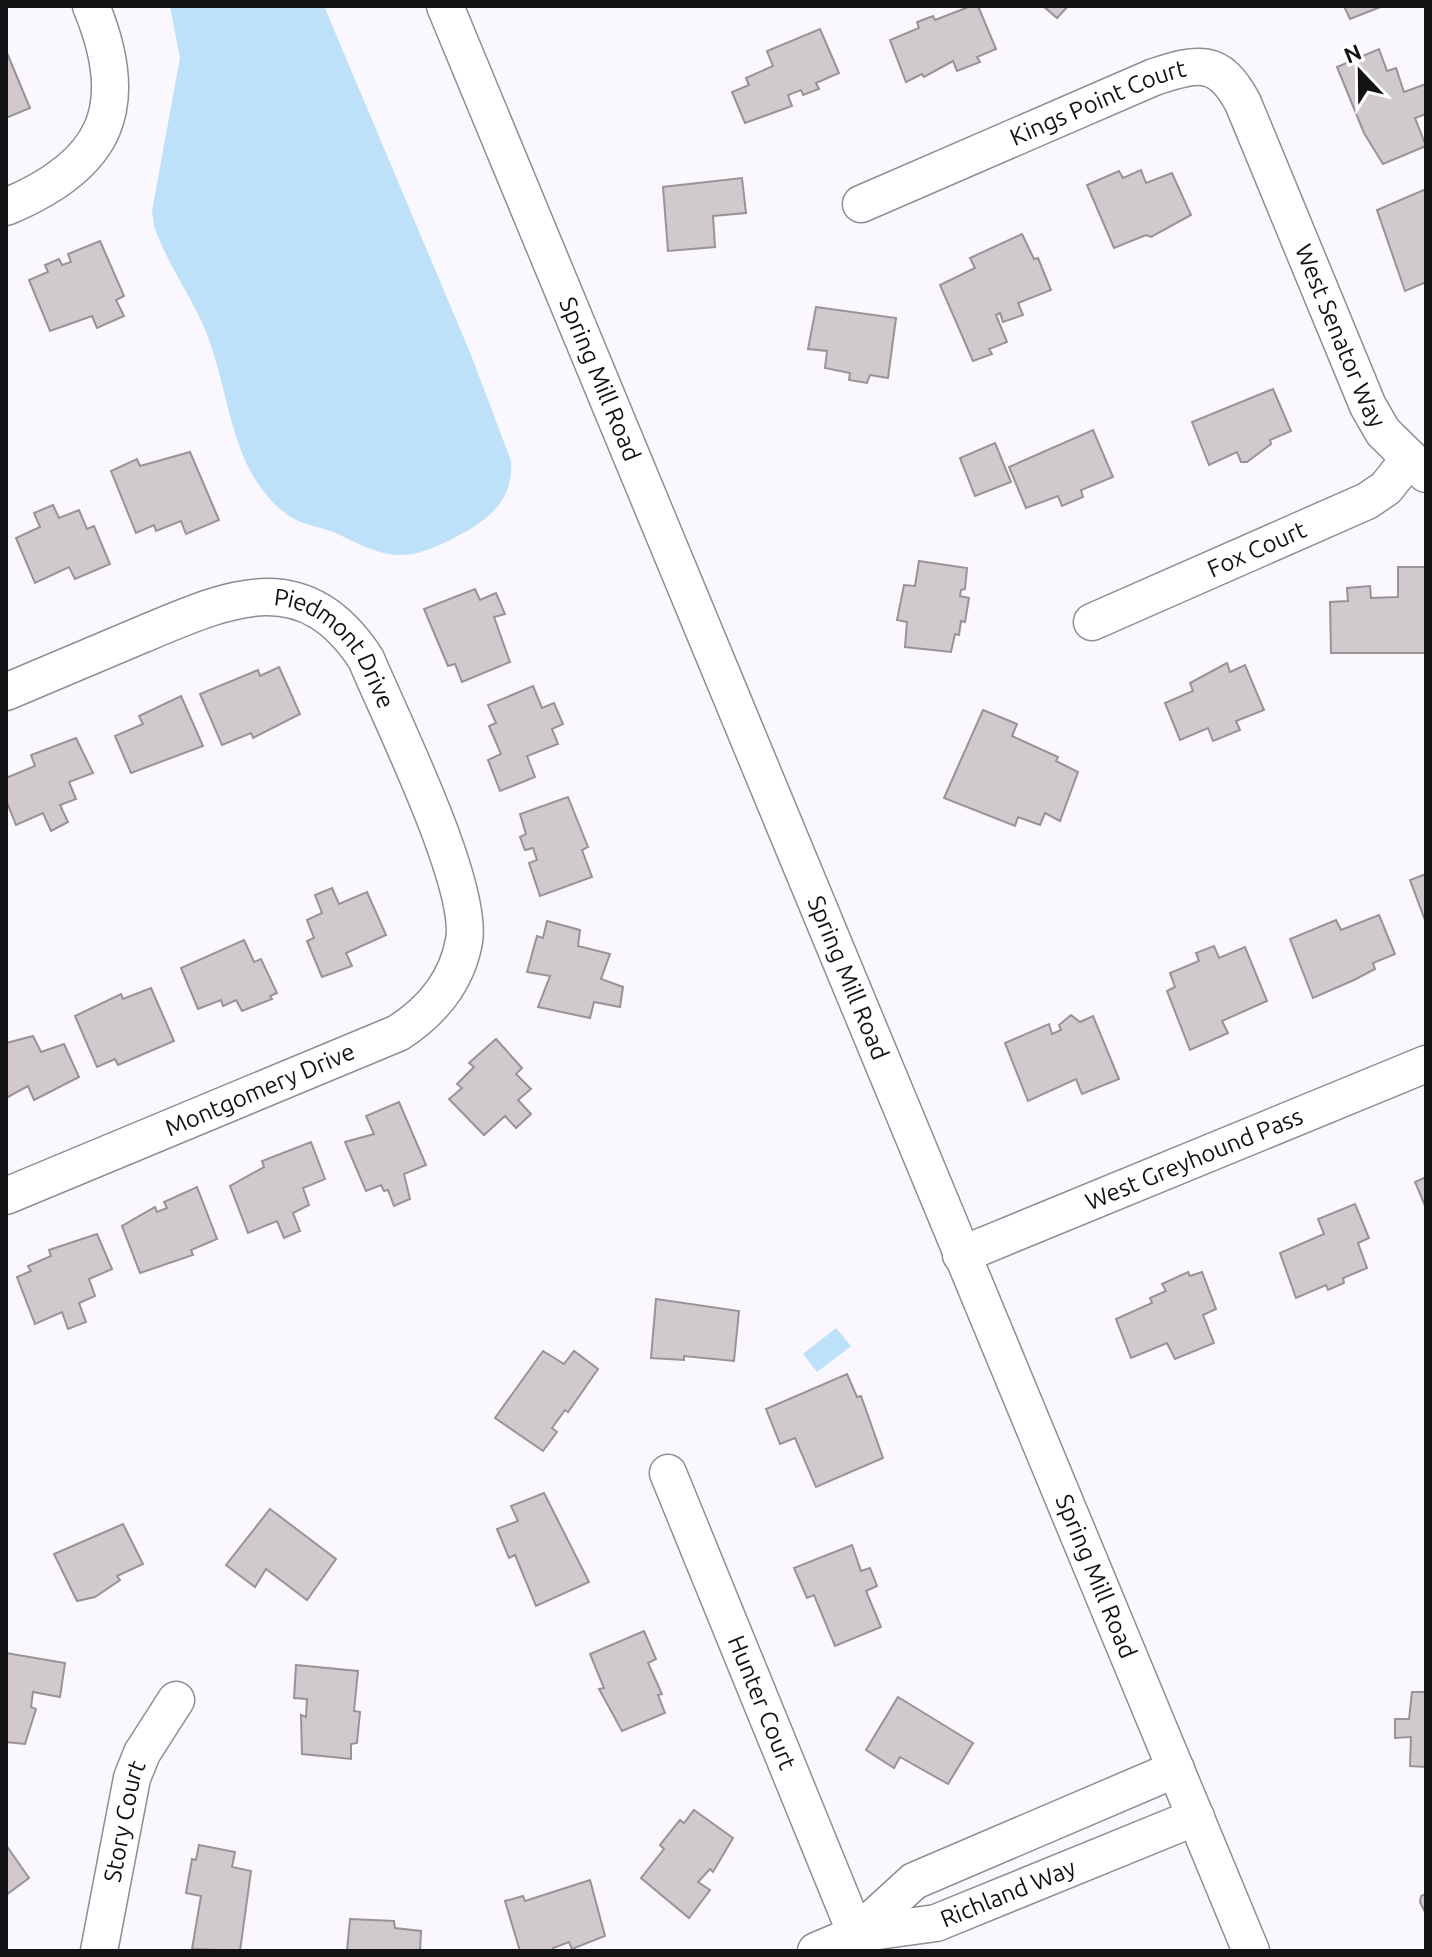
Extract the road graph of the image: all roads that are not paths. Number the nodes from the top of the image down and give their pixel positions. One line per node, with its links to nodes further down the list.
1 (91, 6): 5 (street)
2 (445, 6): 12 (street, Spring Mill Road)
3 (1276, 183): 4 (street, Kings Point Court); 6 (street, West Senator Way)
4 (861, 204)
5 (6, 207)
6 (1417, 466): 7 (street, Fox Court)
7 (1092, 622)
8 (6, 692): 9 (street, Piedmont Drive)
9 (464, 933): 11 (street, Montgomery Drive)
10 (1426, 1064): 12 (street, West Greyhound Pass)
11 (6, 1196)
12 (961, 1255): 15 (street, Spring Mill Road)
13 (668, 1473): 17 (street, Hunter Court)
14 (176, 1700): 18 (street, Story Court)
15 (1176, 1769): 16 (street, Spring Mill Road); 17 (street)
16 (1196, 1817): 17 (street, Richland Way); 20 (street, Spring Mill Road)
17 (860, 1942): 19 (street, Richland Way)
18 (99, 1951)
19 (816, 1951)
20 (1251, 1951)

